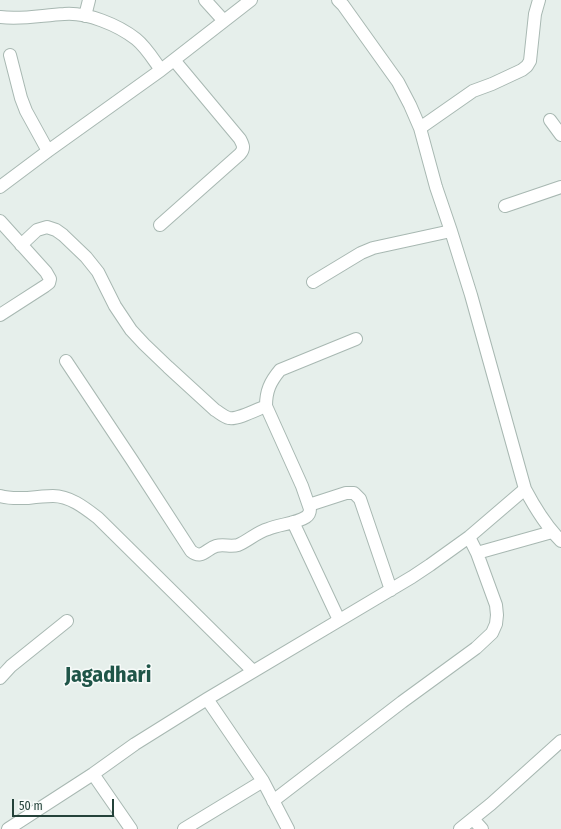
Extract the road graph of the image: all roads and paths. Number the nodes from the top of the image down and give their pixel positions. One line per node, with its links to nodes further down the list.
1 (89, 0): 6 (street)
2 (205, 0): 8 (street)
3 (251, 0): 8 (street)
4 (539, 0): 13 (street)
5 (345, 2): 13 (street)
6 (85, 16): 7 (street); 11 (street)
7 (0, 17)
8 (224, 21): 10 (street)
9 (10, 55): 15 (street)
10 (174, 60): 11 (street); 20 (street)
11 (161, 70): 15 (street)
12 (550, 120): 14 (street)
13 (420, 128): 21 (street)
14 (561, 135)
15 (48, 151): 16 (street)
16 (0, 187)
17 (561, 187): 18 (street)
18 (505, 206)
19 (0, 221): 22 (street)
20 (160, 225)
21 (451, 231): 23 (street); 28 (street)
22 (21, 244): 24 (street); 27 (street)
23 (314, 282)
24 (0, 315)
25 (356, 339): 27 (street)
26 (66, 361): 31 (street)
27 (266, 406): 30 (street)
28 (525, 489): 32 (street); 33 (street)
29 (0, 496): 38 (street)
30 (309, 505): 31 (street); 35 (street)
31 (293, 522): 36 (street)
32 (469, 537): 34 (street); 35 (street)
33 (557, 537): 34 (street)
34 (477, 553): 44 (street)
35 (391, 590): 36 (street)
36 (339, 620): 38 (street)
37 (67, 621): 39 (street)
38 (254, 671): 40 (street)
39 (0, 678)
40 (207, 698): 42 (street); 43 (street)
41 (561, 741): 45 (street)
42 (93, 774): 47 (street); 48 (street)
43 (263, 781): 44 (street); 49 (street)
44 (273, 801): 50 (street)
45 (473, 819): 51 (street); 52 (street)
46 (0, 820): 47 (street)
47 (7, 829)
48 (131, 829)
49 (184, 829)
50 (288, 829)
51 (460, 829)
52 (482, 829)

